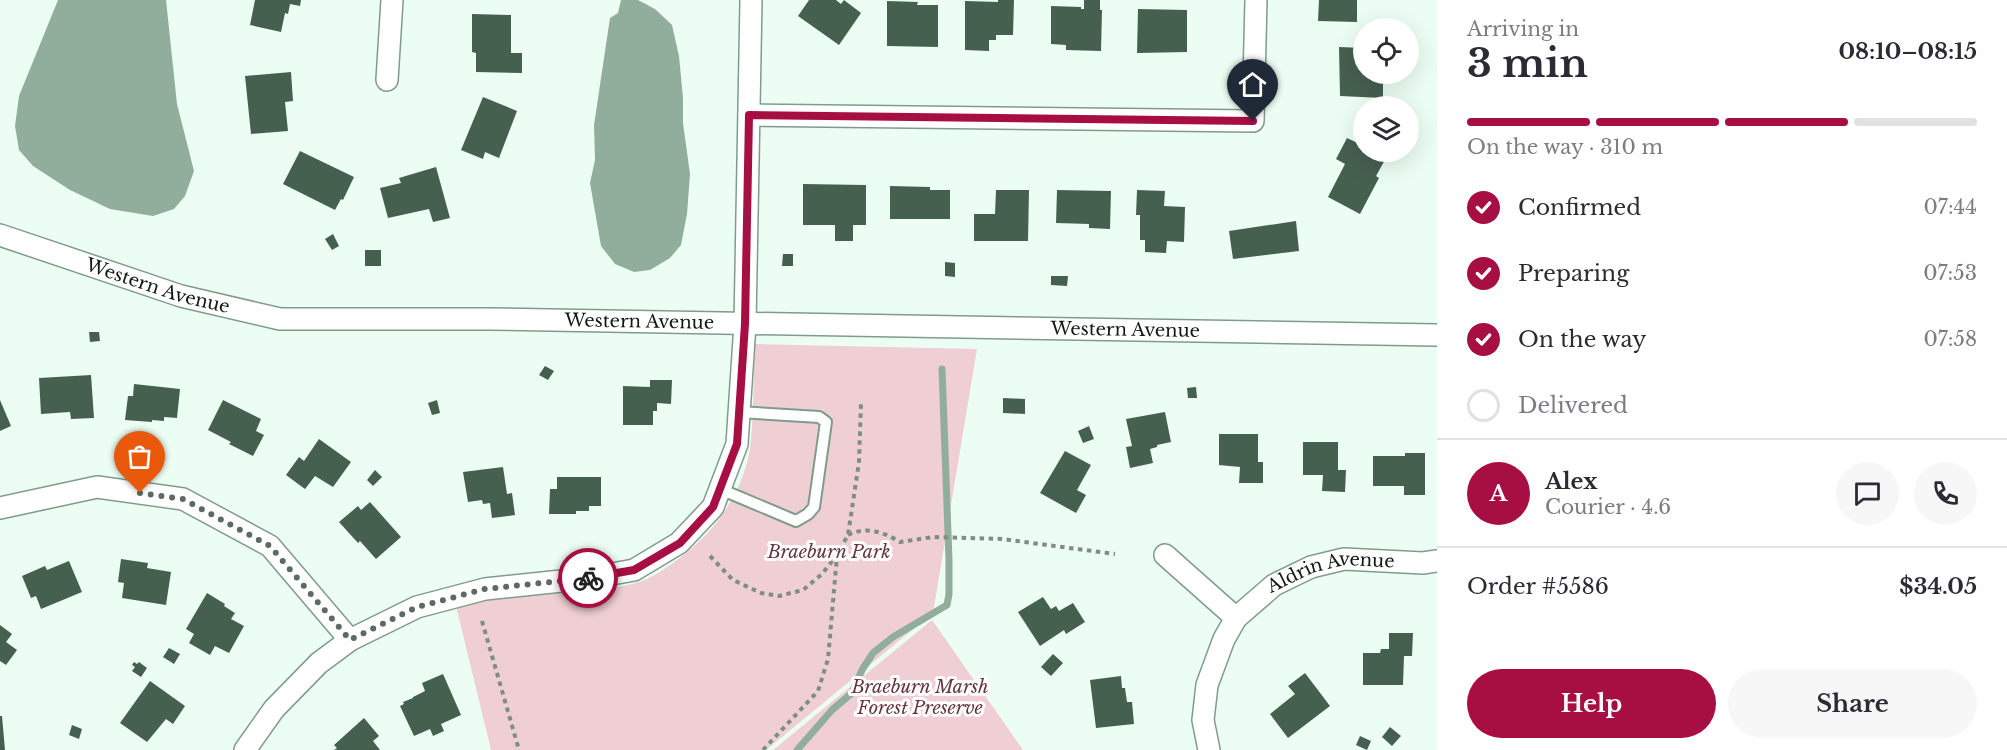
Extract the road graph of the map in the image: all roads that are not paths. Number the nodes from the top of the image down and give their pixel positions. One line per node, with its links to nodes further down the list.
1 (392, 0): 4 (street)
2 (751, 0): 5 (street)
3 (1256, 0): 5 (street)
4 (387, 80)
5 (749, 115): 7 (street)
6 (0, 234): 7 (street, Western Avenue)
7 (745, 324): 8 (street, Western Avenue); 9 (street)
8 (1437, 335)
9 (739, 412): 10 (street); 10 (lane)
10 (720, 489): 15 (street)
11 (0, 507): 15 (street)
12 (1165, 555): 14 (street)
13 (1437, 561): 14 (street, Aldrin Avenue)
14 (1236, 618): 17 (street)
15 (350, 640): 16 (street)
16 (244, 750)
17 (1209, 750)

